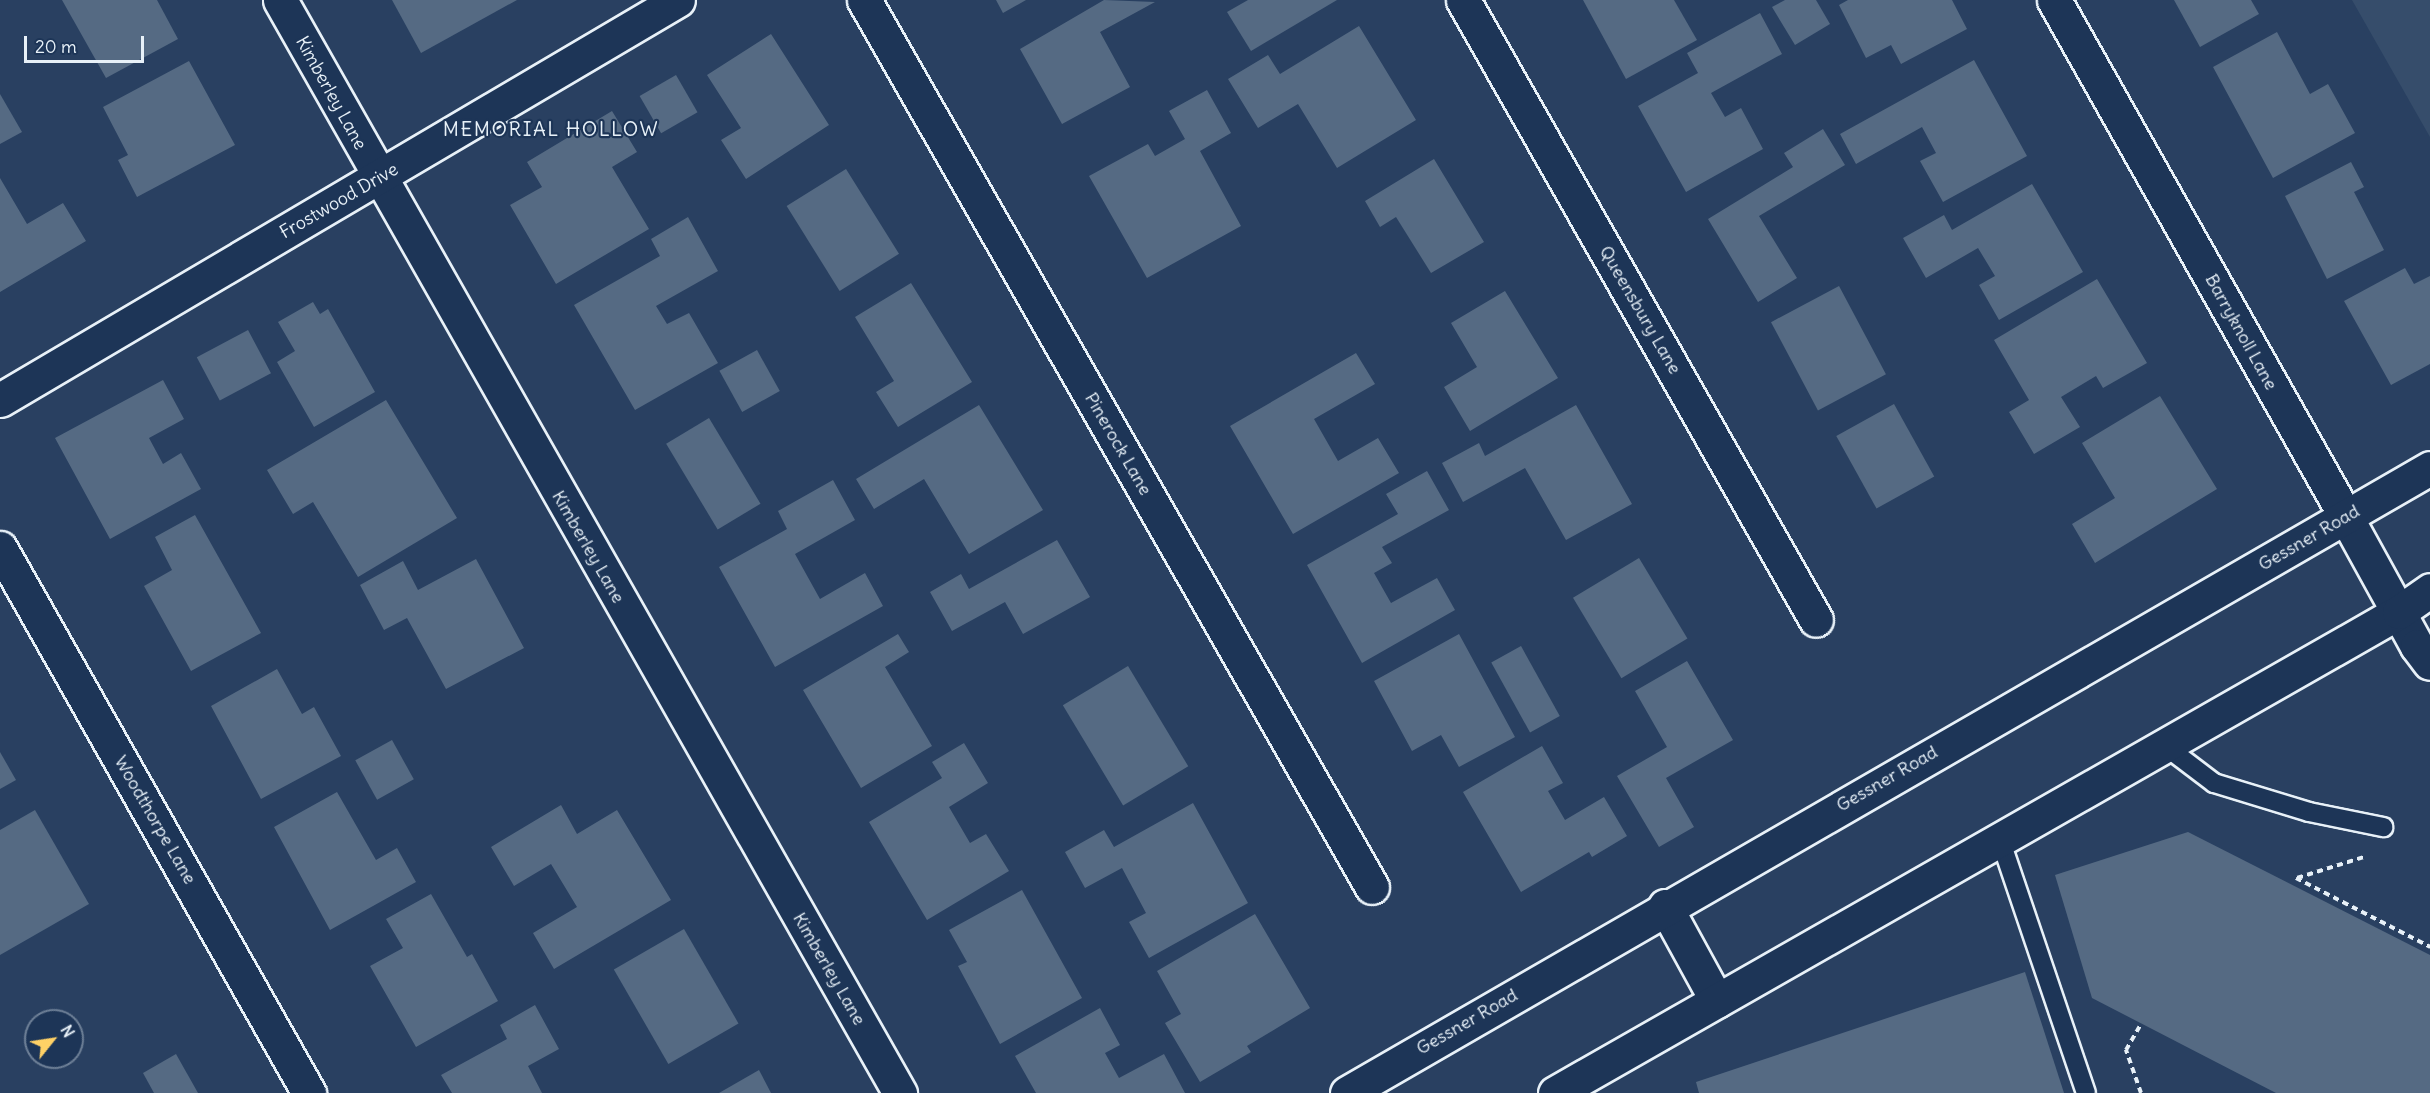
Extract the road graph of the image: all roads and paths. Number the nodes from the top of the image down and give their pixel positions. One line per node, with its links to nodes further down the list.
1 (280, 0): 6 (street, Kimberley Lane)
2 (678, 0): 6 (street, Frostwood Drive)
3 (864, 0): 19 (street, Pinerock Lane)
4 (1463, 0): 13 (street, Queensbury Lane)
5 (2054, 0): 9 (street, Barryknoll Lane)
6 (378, 178): 7 (street, Frostwood Drive); 25 (street, Kimberley Lane)
7 (0, 400)
8 (2430, 468): 9 (street, Gessner Road)
9 (2346, 517): 12 (street, Barryknoll Lane); 20 (street, Gessner Road)
10 (0, 548): 24 (street, Woodthorpe Lane)
11 (2430, 590): 12 (street)
12 (2399, 612): 14 (street, Barryknoll Lane); 15 (street)
13 (1816, 620)
14 (2430, 663)
15 (2164, 746): 16 (lane); 17 (street)
16 (2383, 828)
17 (2000, 839): 22 (street); 28 (lane)
18 (2375, 853): 21 (path)
19 (1372, 888)
20 (1665, 906): 22 (street); 26 (street, Gessner Road)
21 (2430, 947)
22 (1717, 1001): 27 (street)
23 (2141, 1024): 29 (path)
24 (309, 1093)
25 (900, 1093)
26 (1347, 1093)
27 (1555, 1093)
28 (2085, 1093)
29 (2141, 1093)

